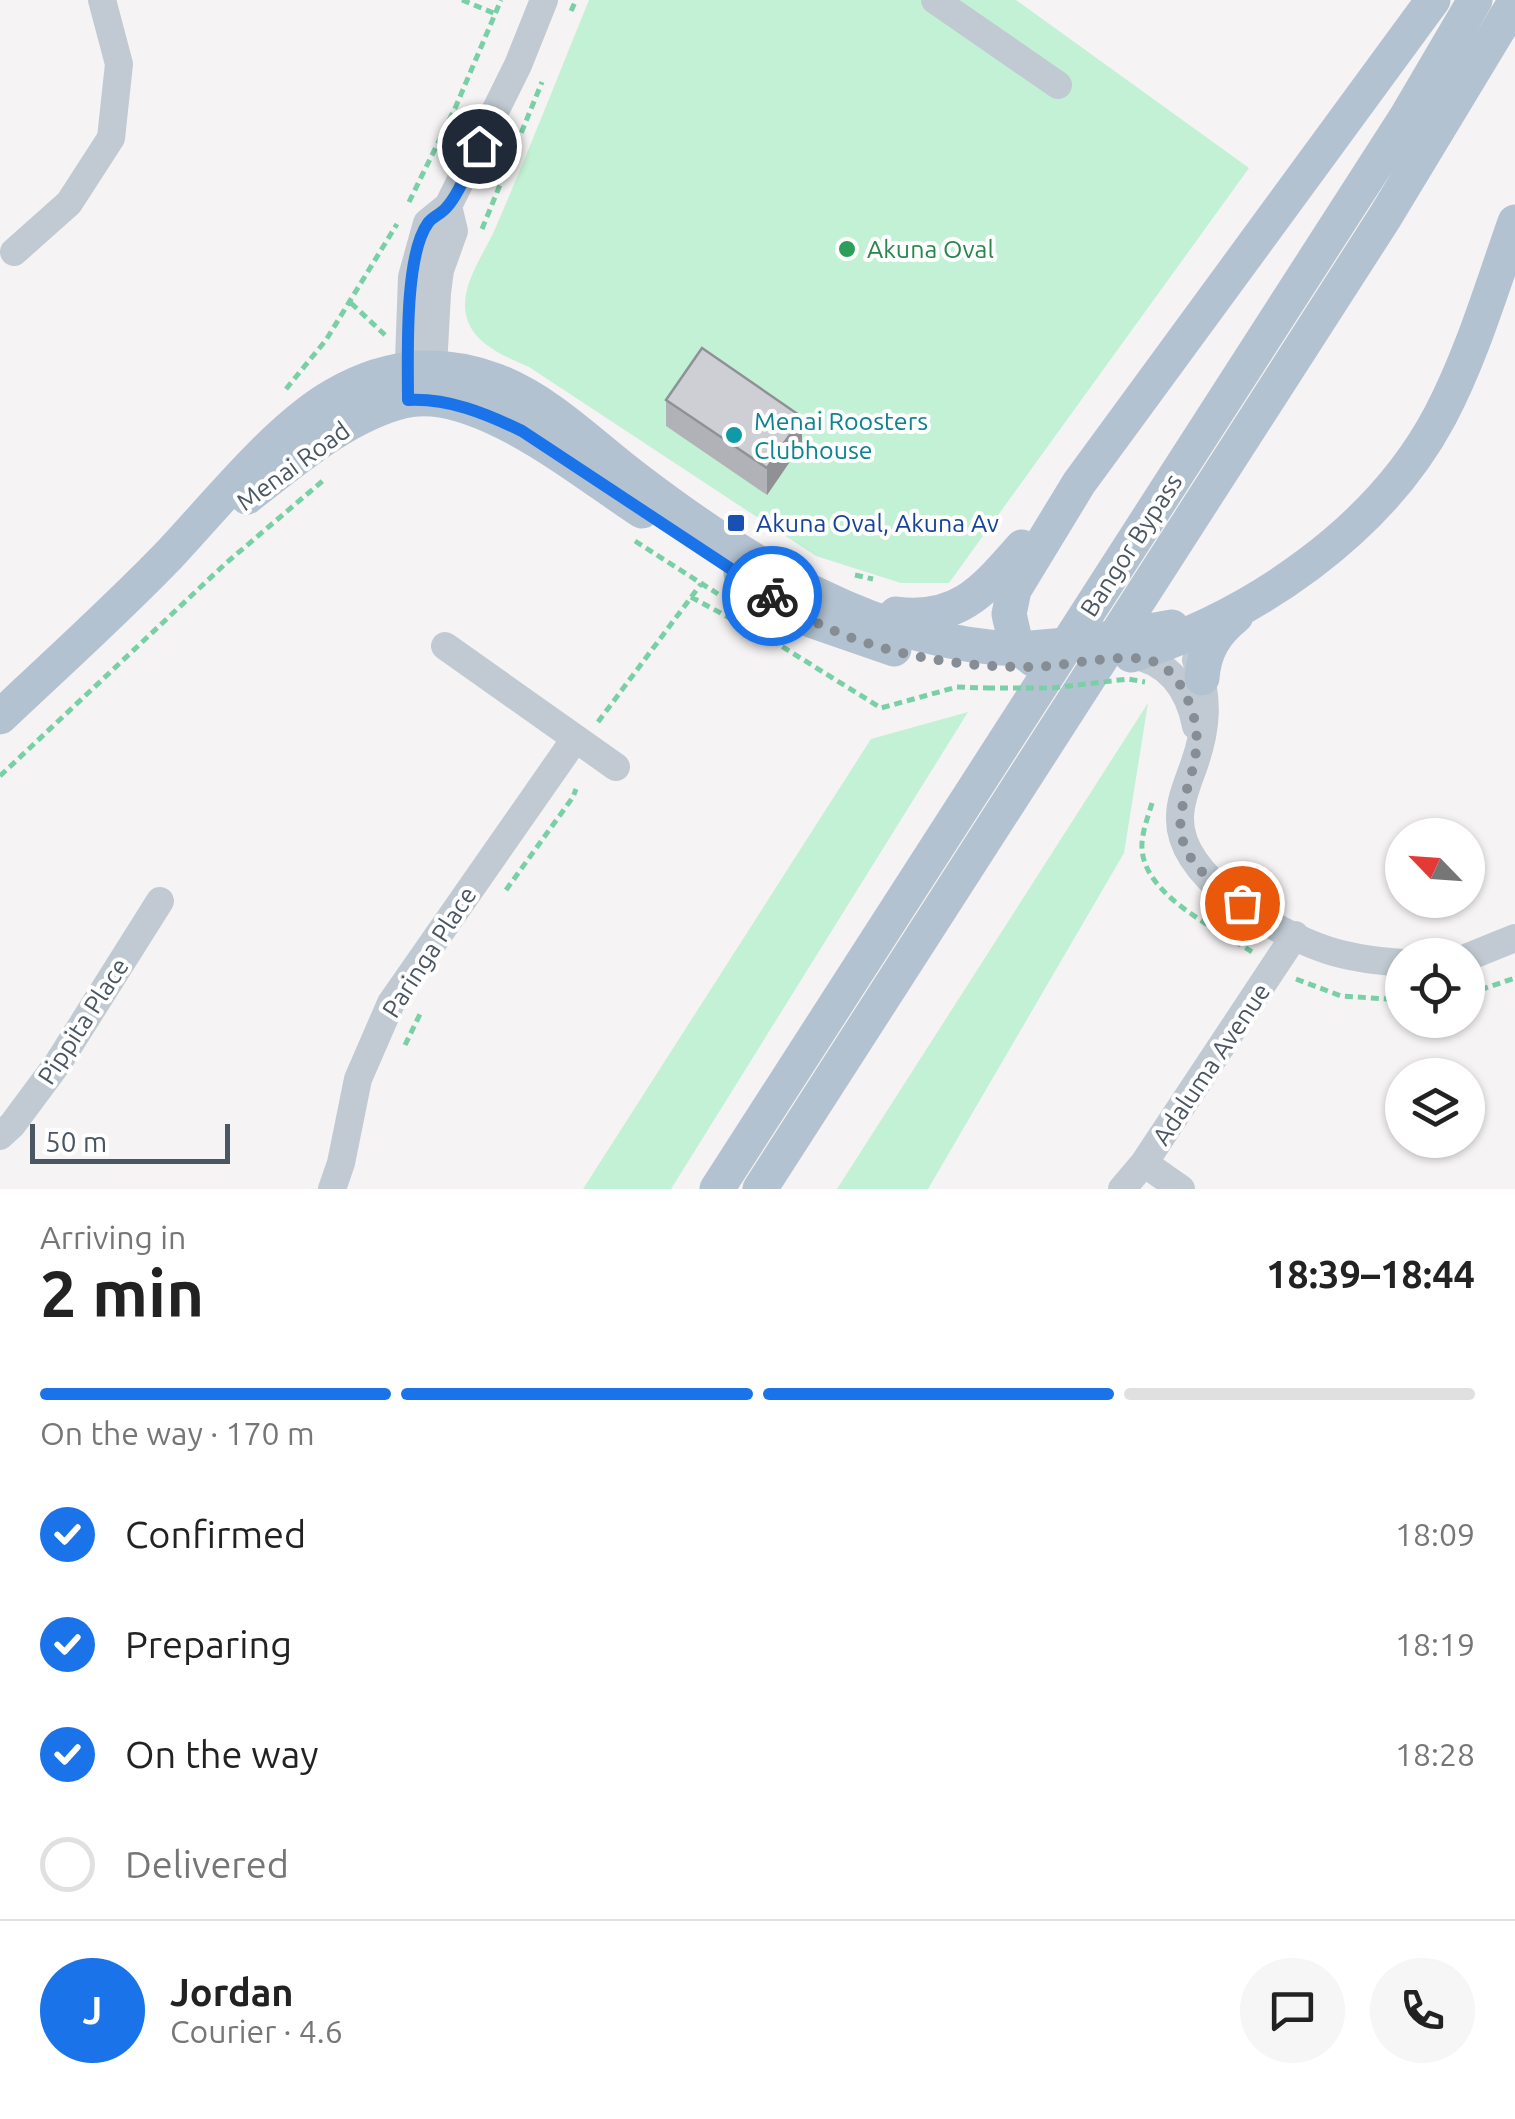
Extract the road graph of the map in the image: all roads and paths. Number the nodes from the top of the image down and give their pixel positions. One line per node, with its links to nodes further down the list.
1 (102, 0): 16 (street)
2 (462, 0): 10 (path)
3 (502, 0): 10 (path)
4 (544, 0): 19 (street)
5 (576, 0): 11 (path)
6 (935, 0): 13 (street)
7 (1433, 0): 22 (main road)
8 (1475, 0): 51 (main road, Bangor Bypass)
9 (1515, 2): 52 (main road, Bangor Bypass)
10 (496, 14): 17 (path)
11 (568, 17)
12 (548, 69): 15 (path)
13 (1058, 85)
14 (1515, 222): 26 (main road)
15 (478, 236)
16 (14, 252)
17 (351, 302): 18 (path); 20 (path)
18 (389, 336)
19 (420, 383): 25 (main road); 29 (main road); 31 (main road, Menai Road)
20 (286, 390)
21 (331, 474): 35 (path)
22 (1078, 483): 25 (main road); 29 (main road)
23 (701, 584): 24 (path)
24 (691, 597): 29 (path); 32 (path)
25 (831, 600): 29 (main road)
26 (1244, 608): 28 (main road); 30 (main road)
27 (445, 646): 32 (street)
28 (1158, 651): 29 (main road); 29 (main road, bridge); 29 (path, bridge); 30 (street); 33 (street)
29 (1007, 659)
30 (1202, 678): 33 (street)
31 (0, 718)
32 (581, 743): 34 (street); 36 (path); 50 (street, Paringa Place)
33 (1195, 762): 38 (street)
34 (616, 767)
35 (0, 776)
36 (506, 890)
37 (160, 901): 48 (street, Pippita Place)
38 (1295, 935): 41 (street); 42 (street, Adaluma Avenue)
39 (1515, 938): 40 (street)
40 (1485, 949)
41 (1385, 960)
42 (1276, 968): 45 (path); 49 (street, Adaluma Avenue)
43 (1515, 978): 44 (path)
44 (1485, 988)
45 (1385, 999)
46 (429, 1000): 47 (path)
47 (398, 1060)
48 (0, 1136)
49 (1144, 1162): 53 (street, Adaluma Avenue); 54 (street)
50 (332, 1189)
51 (718, 1189)
52 (760, 1189)
53 (1122, 1189)
54 (1181, 1189)

